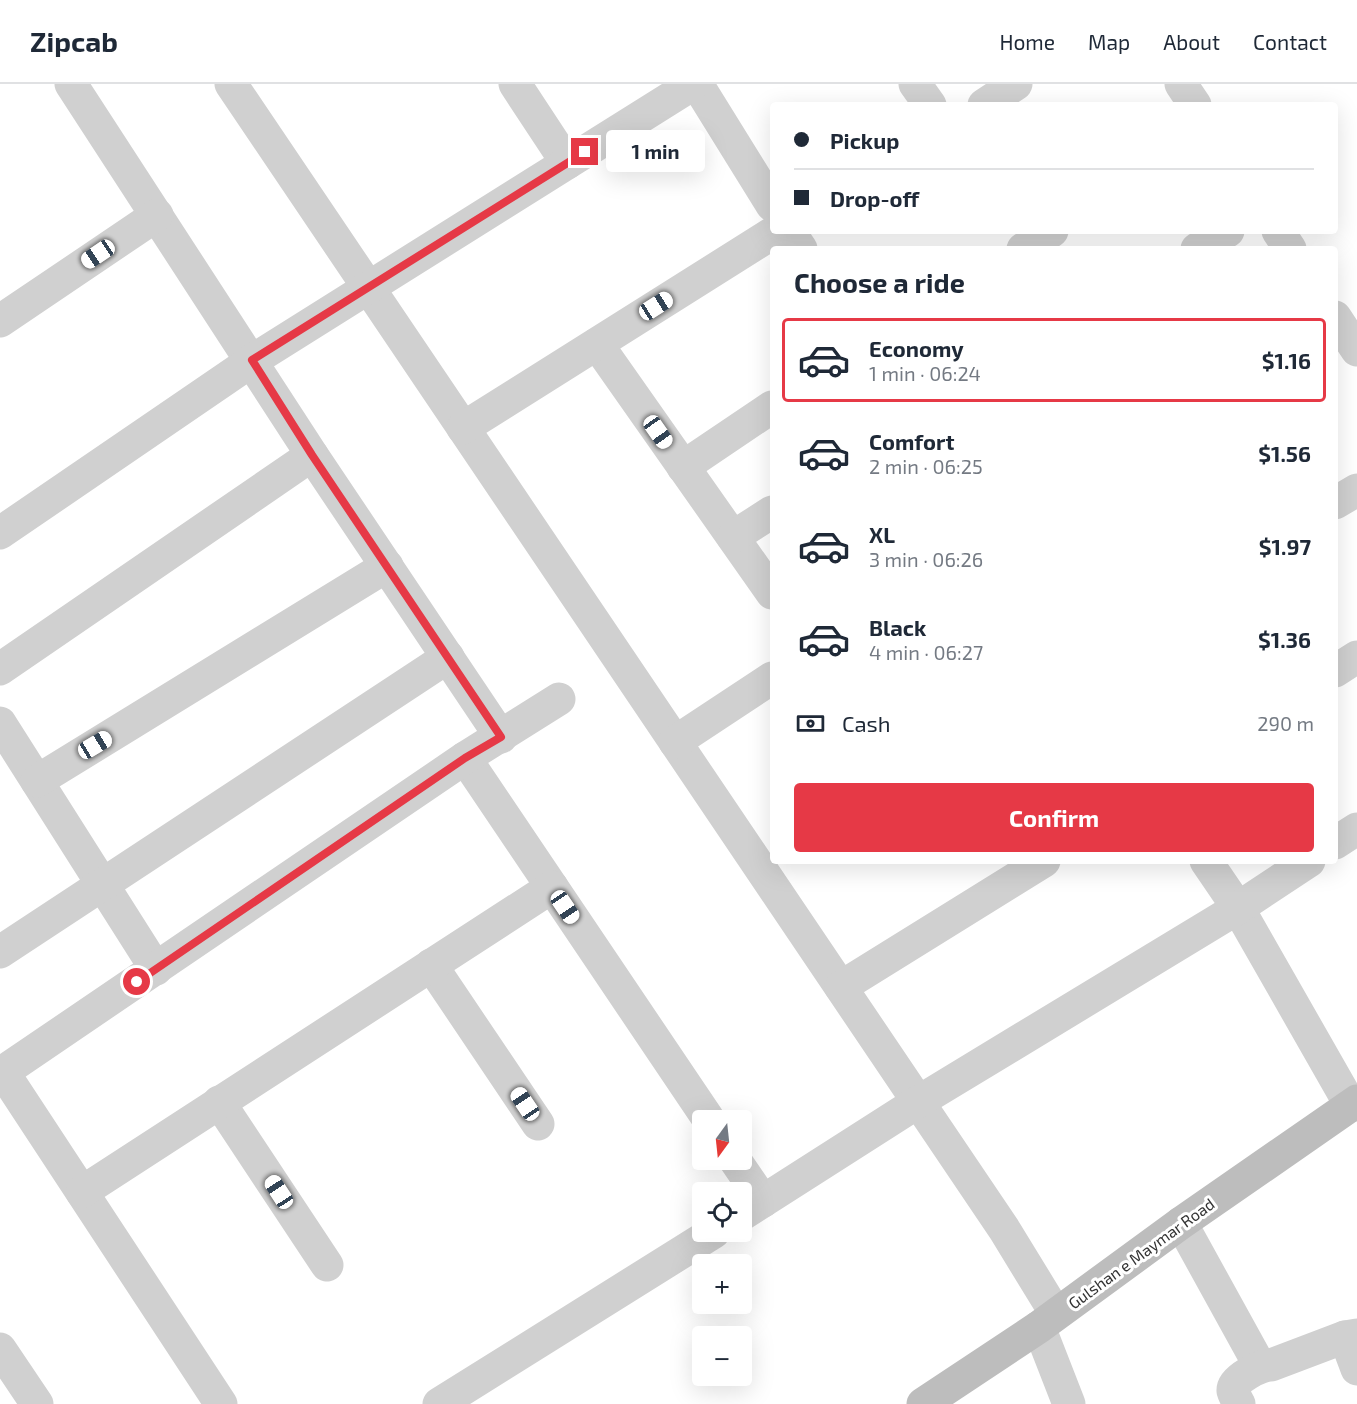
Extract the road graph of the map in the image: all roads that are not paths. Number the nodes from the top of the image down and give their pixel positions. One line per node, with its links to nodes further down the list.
1 (71, 84): 13 (street)
2 (231, 84): 17 (street)
3 (515, 84): 11 (street)
4 (695, 84): 11 (street); 12 (street)
5 (915, 84): 8 (street)
6 (1016, 84): 9 (street)
7 (1181, 84): 10 (street)
8 (928, 102)
9 (989, 102)
10 (1193, 102)
11 (567, 163): 17 (street)
12 (770, 203)
13 (157, 214): 18 (street); 22 (street)
14 (771, 234): 20 (street)
15 (1223, 234): 16 (street)
16 (1202, 246)
17 (368, 287): 22 (street); 24 (street)
18 (0, 321)
19 (1338, 322): 21 (street)
20 (597, 344): 24 (street); 26 (street)
21 (1357, 350)
22 (252, 360): 25 (street); 30 (street)
23 (770, 408): 26 (street)
24 (463, 428): 42 (street)
25 (312, 455): 32 (street); 36 (street)
26 (683, 467): 31 (street)
27 (1357, 490): 28 (street)
28 (1338, 501)
29 (770, 513): 31 (street)
30 (0, 533)
31 (733, 537): 33 (street)
32 (387, 566): 34 (street); 44 (street)
33 (770, 590)
34 (448, 657): 41 (street); 51 (street)
35 (1357, 657): 37 (street)
36 (0, 669)
37 (1338, 670)
38 (770, 679): 42 (street)
39 (559, 699): 41 (street)
40 (0, 723): 44 (street)
41 (501, 737): 43 (street)
42 (675, 742): 50 (street)
43 (465, 758): 52 (street); 56 (street)
44 (37, 781): 51 (street)
45 (1357, 829): 46 (street)
46 (1338, 841)
47 (1039, 864): 57 (street)
48 (1208, 864): 53 (street)
49 (1304, 864): 53 (street)
50 (767, 865): 57 (street)
51 (102, 884): 54 (street); 56 (street)
52 (552, 887): 55 (street); 62 (street)
53 (1238, 908): 59 (street); 61 (street)
54 (1, 949)
55 (431, 965): 60 (street); 63 (street)
56 (156, 969): 58 (street)
57 (841, 987): 59 (street)
58 (2, 1073): 64 (street)
59 (918, 1101): 65 (street); 69 (street)
60 (219, 1102): 64 (street); 68 (street)
61 (1354, 1103): 66 (main road, Gulshan e Maymar Road)
62 (702, 1110)
63 (538, 1124)
64 (82, 1192): 75 (street)
65 (752, 1208)
66 (1181, 1223): 69 (main road, Gulshan e Maymar Road); 72 (street)
67 (698, 1242): 76 (street)
68 (327, 1264)
69 (1047, 1321): 77 (main road, Gulshan e Maymar Road); 78 (street)
70 (1351, 1336): 72 (street); 73 (street)
71 (0, 1349): 74 (street)
72 (1262, 1365): 79 (street)
73 (1357, 1369)
74 (37, 1404)
75 (221, 1404)
76 (439, 1404)
77 (923, 1404)
78 (1069, 1404)
79 (1239, 1404)

